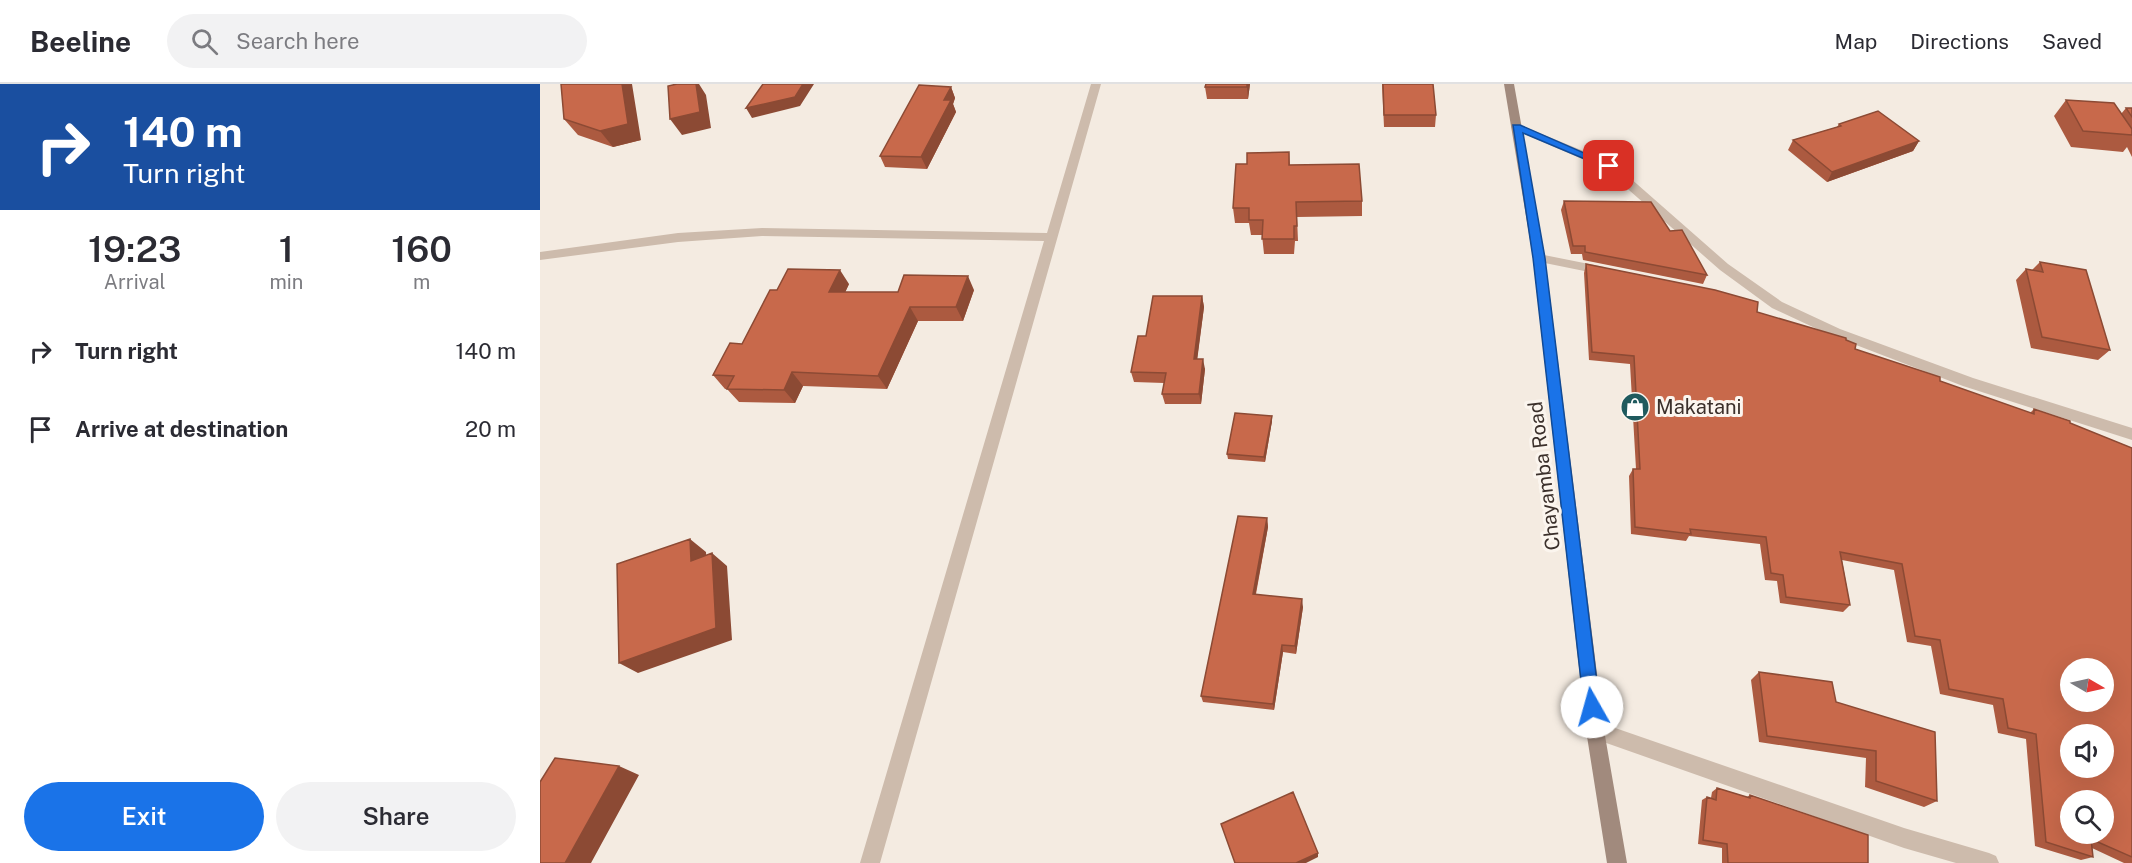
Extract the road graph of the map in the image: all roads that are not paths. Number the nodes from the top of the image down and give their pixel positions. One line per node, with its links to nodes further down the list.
1 (1096, 84): 4 (street)
2 (1509, 84): 3 (street, Chayamba Road)
3 (1517, 127): 6 (street, Chayamba Road); 9 (street)
4 (1053, 237): 5 (street); 12 (street)
5 (540, 256)
6 (1539, 258): 7 (street); 11 (street, Chayamba Road)
7 (1618, 274)
8 (1743, 298): 9 (street)
9 (1777, 305): 10 (street)
10 (2132, 434)
11 (1595, 730): 13 (street, Chayamba Road); 14 (street)
12 (870, 863)
13 (1617, 863)
14 (1989, 863)

